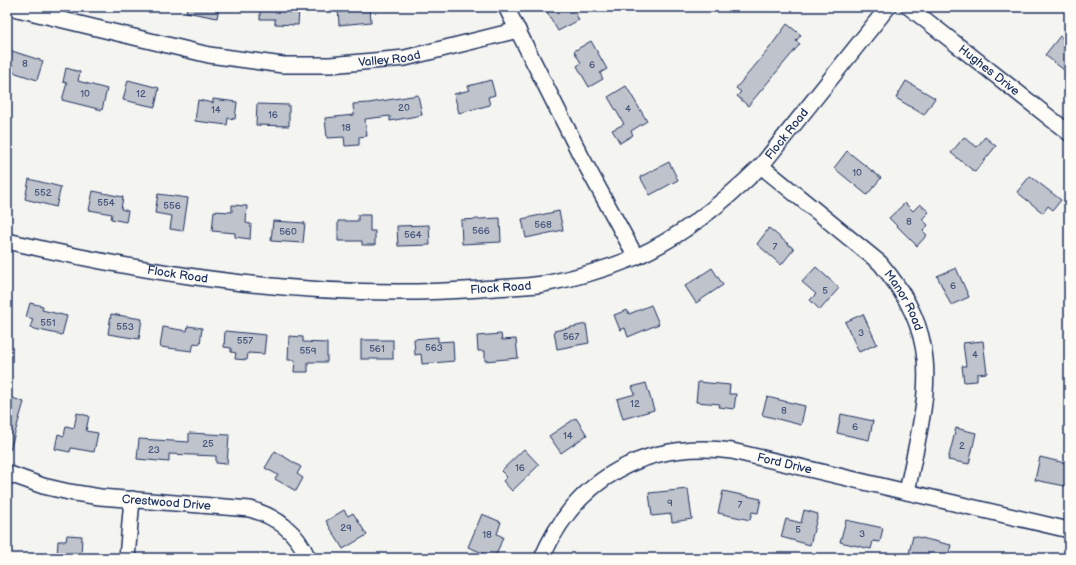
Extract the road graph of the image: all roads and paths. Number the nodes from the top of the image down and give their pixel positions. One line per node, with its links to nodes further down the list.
1 (9, 7): 5 (street, Valley Road)
2 (506, 7): 6 (street)
3 (888, 7): 8 (street, Flock Road)
4 (909, 7): 7 (street, Hughes Drive)
5 (63, 14): 6 (street, Valley Road)
6 (518, 30): 10 (street)
7 (1069, 133)
8 (760, 166): 10 (street, Flock Road); 12 (street, Manor Road)
9 (7, 241): 10 (street, Flock Road)
10 (636, 257)
11 (7, 473): 13 (street, Crestwood Drive)
12 (907, 492): 14 (street, Ford Drive); 17 (street, Ford Drive)
13 (132, 499): 15 (street); 16 (street, Crestwood Drive)
14 (1069, 530)
15 (127, 558)
16 (308, 558)
17 (542, 558)

